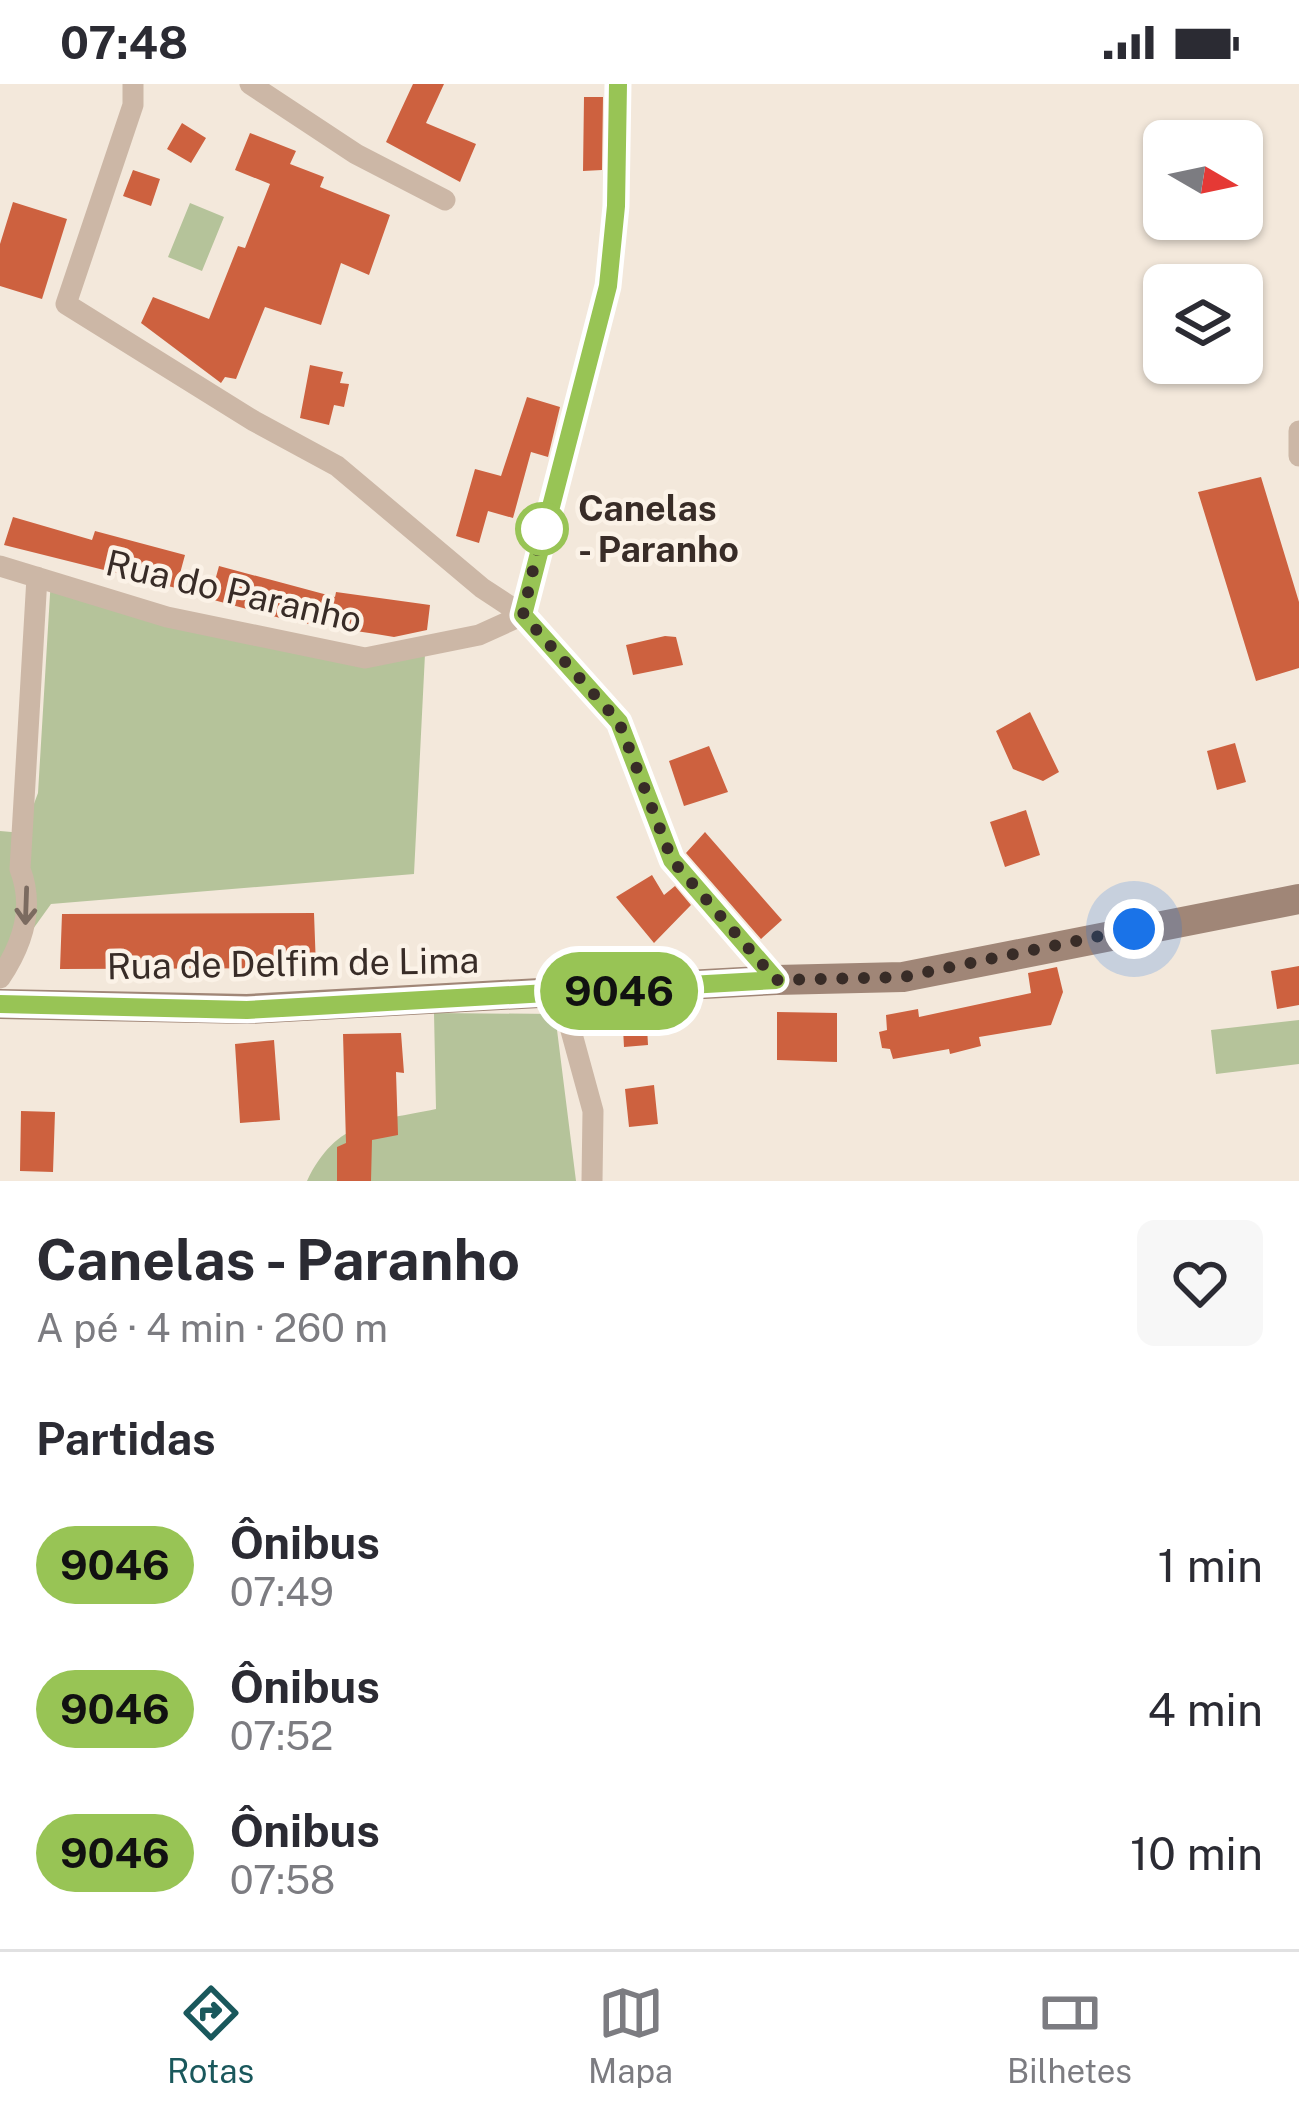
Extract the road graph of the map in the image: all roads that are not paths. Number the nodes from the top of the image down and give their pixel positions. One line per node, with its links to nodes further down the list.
1 (133, 84): 9 (street)
2 (250, 84): 4 (street)
3 (618, 84): 9 (street)
4 (445, 200)
5 (1299, 431): 6 (street)
6 (1299, 457)
7 (0, 566): 8 (street, Rua do Paranho)
8 (37, 577): 9 (street, Rua do Paranho); 10 (street)
9 (523, 615): 13 (street)
10 (11, 828): 12 (street, one-way to 12)
11 (1299, 898): 13 (main road, Rua de Delfim de Lima)
12 (0, 978)
13 (776, 980): 14 (main road, Rua de Delfim de Lima)
14 (561, 994): 15 (main road, Rua de Delfim de Lima); 16 (street)
15 (0, 1004)
16 (592, 1181)

